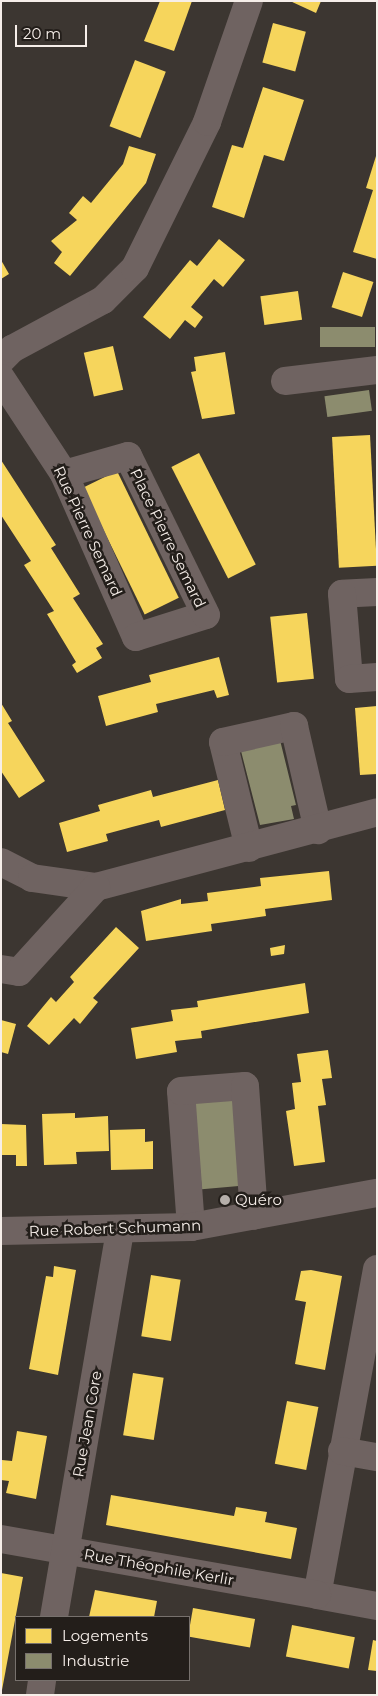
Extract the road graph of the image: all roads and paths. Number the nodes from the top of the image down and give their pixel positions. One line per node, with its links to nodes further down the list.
1 (249, 1): 2 (street)
2 (1, 360)
3 (377, 370): 5 (street)
4 (1, 378): 6 (street, Rue Pierre Semard)
5 (285, 381)
6 (64, 474): 8 (street, Rue Pierre Semard); 8 (street, Place Pierre Semard)
7 (377, 592): 9 (street)
8 (136, 636)
9 (377, 677)
10 (377, 812): 11 (street)
11 (318, 830): 12 (street); 12 (street)
12 (249, 848): 14 (street)
13 (1, 862): 14 (street)
14 (96, 887): 15 (street)
15 (1, 969)
16 (377, 1193): 17 (street, Rue Robert Schumann)
17 (254, 1216): 18 (street, Rue Robert Schumann); 18 (street)
18 (191, 1227): 19 (street, Rue Robert Schumann)
19 (120, 1230): 20 (street, Rue Robert Schumann); 25 (street, Rue Jean Core)
20 (1, 1232)
21 (377, 1269): 22 (street)
22 (342, 1451): 23 (street); 26 (street)
23 (377, 1457)
24 (1, 1539): 25 (street, Rue Théophile Kerlir)
25 (66, 1551): 26 (street, Rue Théophile Kerlir); 28 (street, Rue Jean Core)
26 (317, 1595): 27 (street, Rue Théophile Kerlir)
27 (377, 1606)
28 (54, 1616)
29 (42, 1681): 30 (street)
30 (40, 1695)

